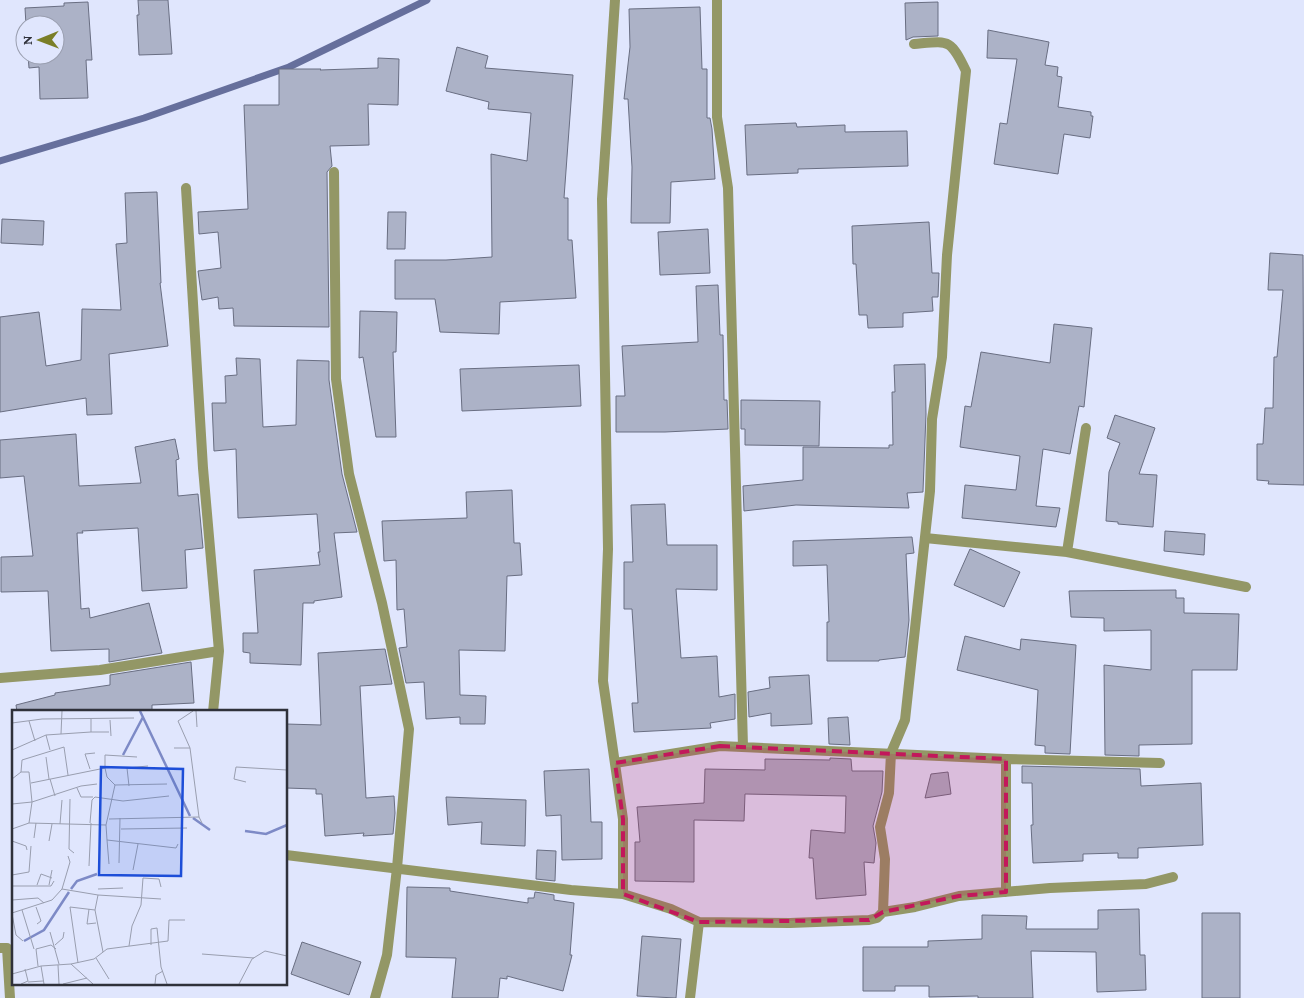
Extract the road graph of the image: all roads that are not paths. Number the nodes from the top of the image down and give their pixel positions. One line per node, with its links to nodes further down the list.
1 (615, 0): 16 (street)
2 (717, 0): 13 (street)
3 (914, 44): 7 (street)
4 (334, 172): 19 (street)
5 (186, 188): 10 (street)
6 (1086, 428): 8 (street)
7 (925, 538): 8 (street); 14 (street)
8 (1067, 552): 9 (street)
9 (1246, 587)
10 (219, 651): 11 (street); 12 (street)
11 (0, 678)
12 (213, 710)
13 (743, 748): 14 (street); 16 (street)
14 (891, 753): 15 (street); 23 (street)
15 (1006, 759): 17 (street); 21 (street)
16 (614, 763): 22 (street)
17 (1160, 764)
18 (288, 855): 19 (street)
19 (397, 868): 22 (street); 27 (street)
20 (1173, 877): 21 (street)
21 (1006, 892): 23 (street)
22 (623, 894): 24 (street)
23 (883, 912): 24 (street)
24 (699, 922): 28 (street)
25 (7, 947): 26 (street)
26 (10, 998)
27 (375, 998)
28 (690, 998)

